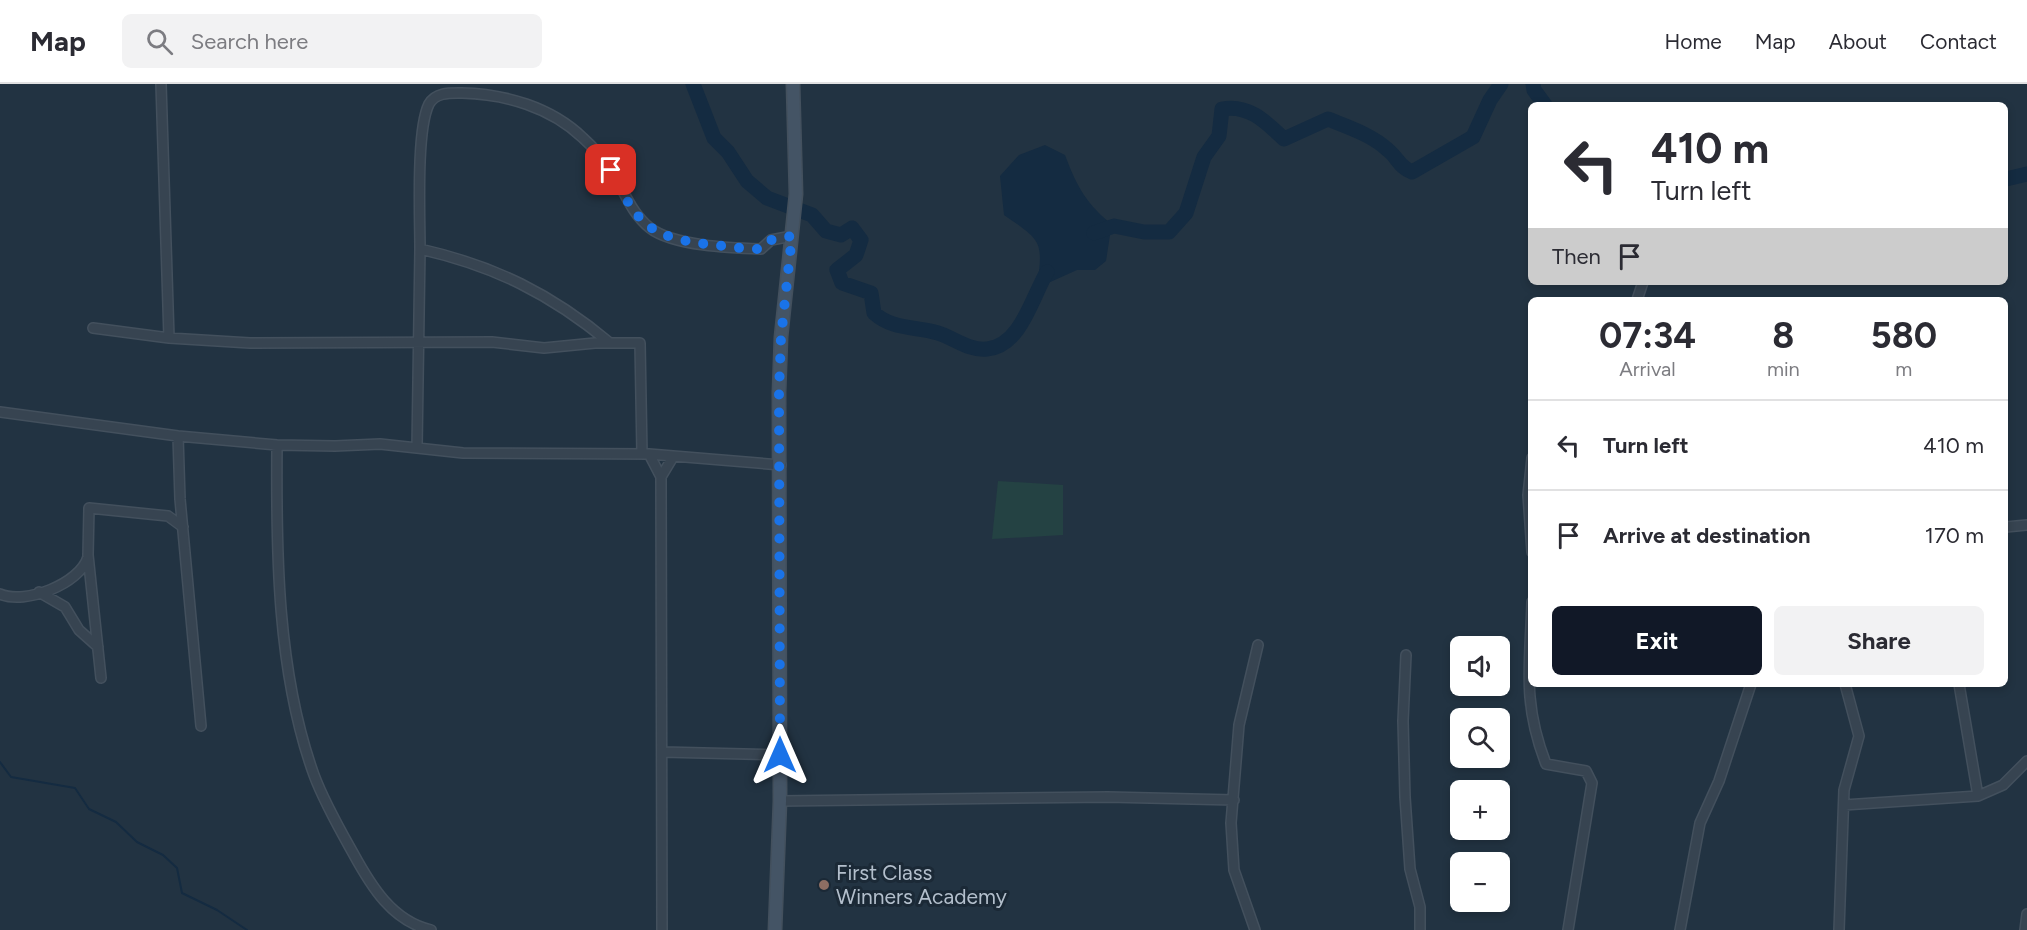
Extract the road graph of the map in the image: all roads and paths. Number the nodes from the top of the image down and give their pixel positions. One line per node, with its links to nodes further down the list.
1 (161, 84): 6 (street)
2 (793, 84): 3 (main road)
3 (792, 236): 4 (street); 15 (main road)
4 (420, 249): 7 (street); 8 (street)
5 (93, 328): 6 (street)
6 (169, 338): 7 (street)
7 (417, 343): 8 (street); 12 (street)
8 (610, 343): 13 (street)
9 (0, 412): 10 (street)
10 (178, 436): 11 (street); 17 (street)
11 (277, 445): 12 (street); 42 (street)
12 (417, 448): 13 (street)
13 (646, 454): 14 (street); 16 (street)
14 (673, 457): 15 (street); 16 (street)
15 (781, 465): 35 (main road)
16 (661, 477): 34 (street)
17 (180, 499): 18 (street); 20 (street)
18 (168, 516): 20 (street); 22 (street)
19 (2027, 525): 21 (street)
20 (183, 527): 33 (street)
21 (2008, 527)
22 (88, 555): 23 (street); 26 (street)
23 (39, 592): 24 (street); 26 (street)
24 (0, 594)
25 (1258, 645): 38 (street)
26 (98, 647): 28 (street)
27 (1406, 655): 46 (street)
28 (101, 678)
29 (1529, 687): 47 (street)
30 (1750, 687): 48 (street)
31 (1846, 687): 40 (street)
32 (1960, 687): 37 (street)
33 (201, 726)
34 (663, 752): 35 (street); 43 (street)
35 (780, 755): 39 (main road)
36 (2027, 761): 37 (street)
37 (1978, 796): 40 (street)
38 (1234, 800): 39 (street); 45 (street)
39 (780, 801): 44 (main road)
40 (1844, 805): 49 (street)
41 (2027, 914): 50 (street)
42 (431, 930)
43 (662, 930)
44 (775, 930)
45 (1255, 930)
46 (1420, 930)
47 (1568, 930)
48 (1680, 930)
49 (1839, 930)
50 (2025, 930)

